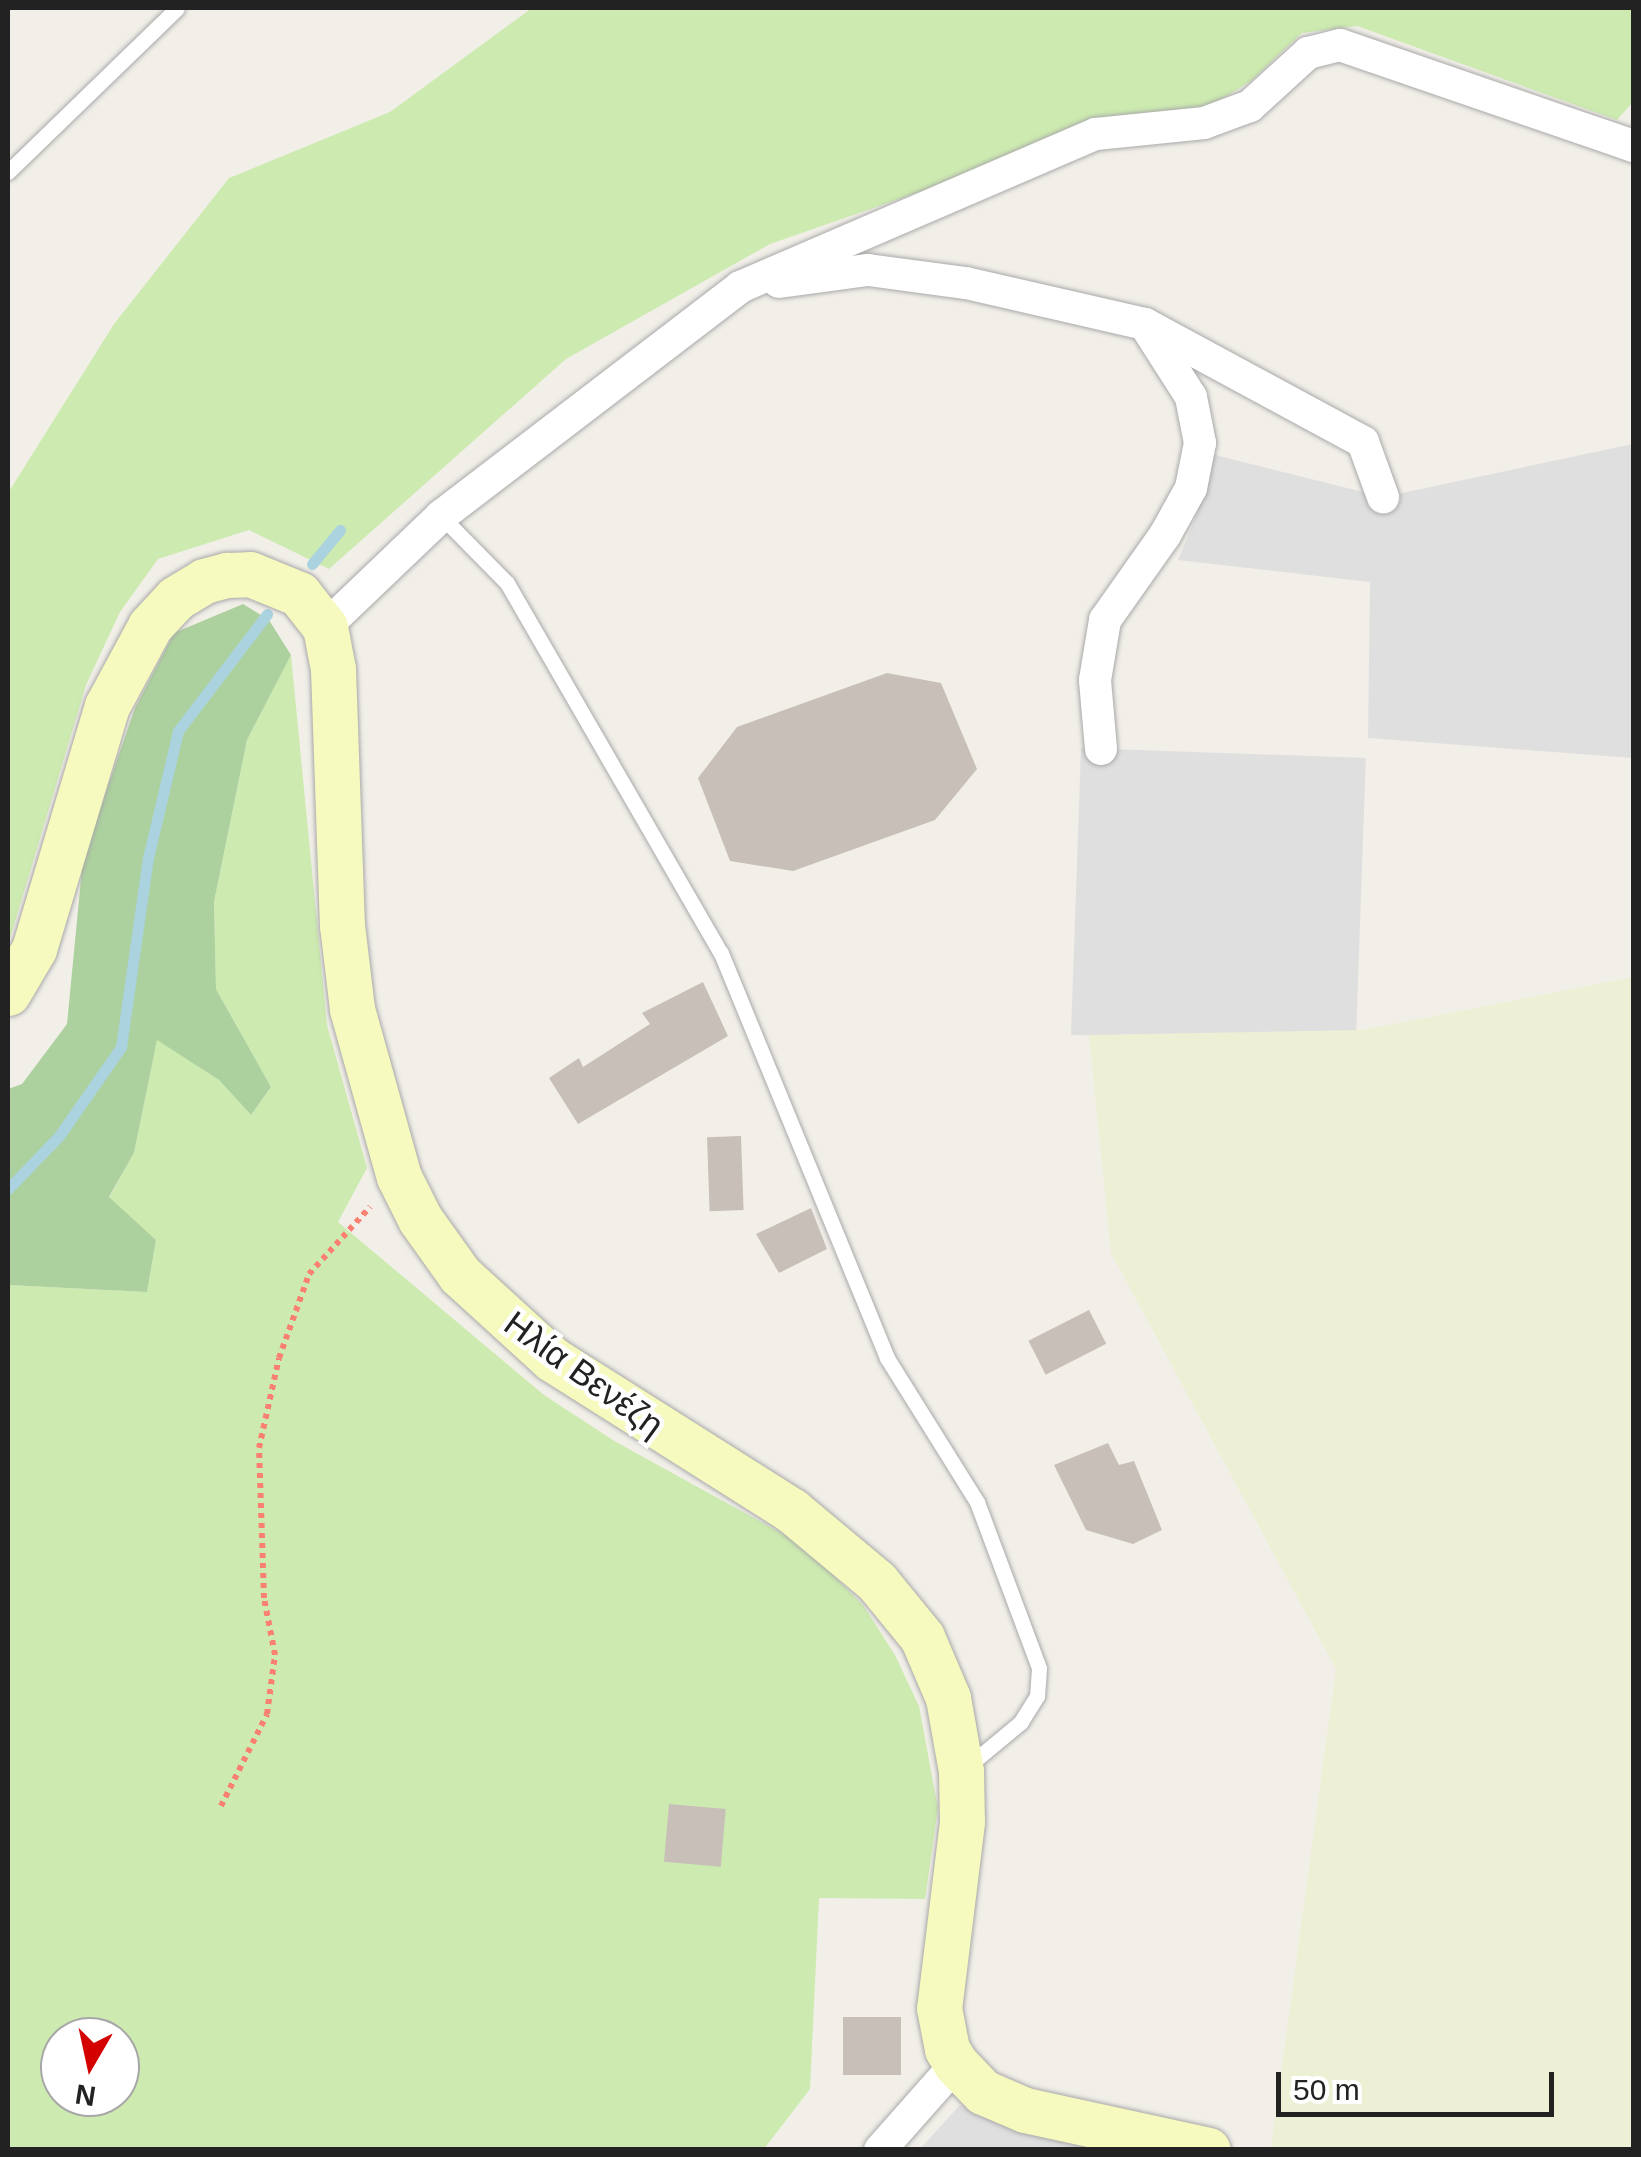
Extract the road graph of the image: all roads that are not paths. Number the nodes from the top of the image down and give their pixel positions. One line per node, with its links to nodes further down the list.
1 (177, 8): 3 (lane)
2 (1634, 146): 4 (street)
3 (8, 172)
4 (740, 286): 5 (street); 7 (street)
5 (1145, 324): 6 (street); 9 (street)
6 (1383, 496)
7 (441, 516): 8 (street); 11 (lane)
8 (324, 627): 10 (street); 11 (street, Ηλία Βενέζη)
9 (1101, 749)
10 (8, 993)
11 (961, 1772): 12 (street, Ηλία Βενέζη)
12 (956, 2064): 13 (street); 14 (street)
13 (880, 2150)
14 (1208, 2150)

